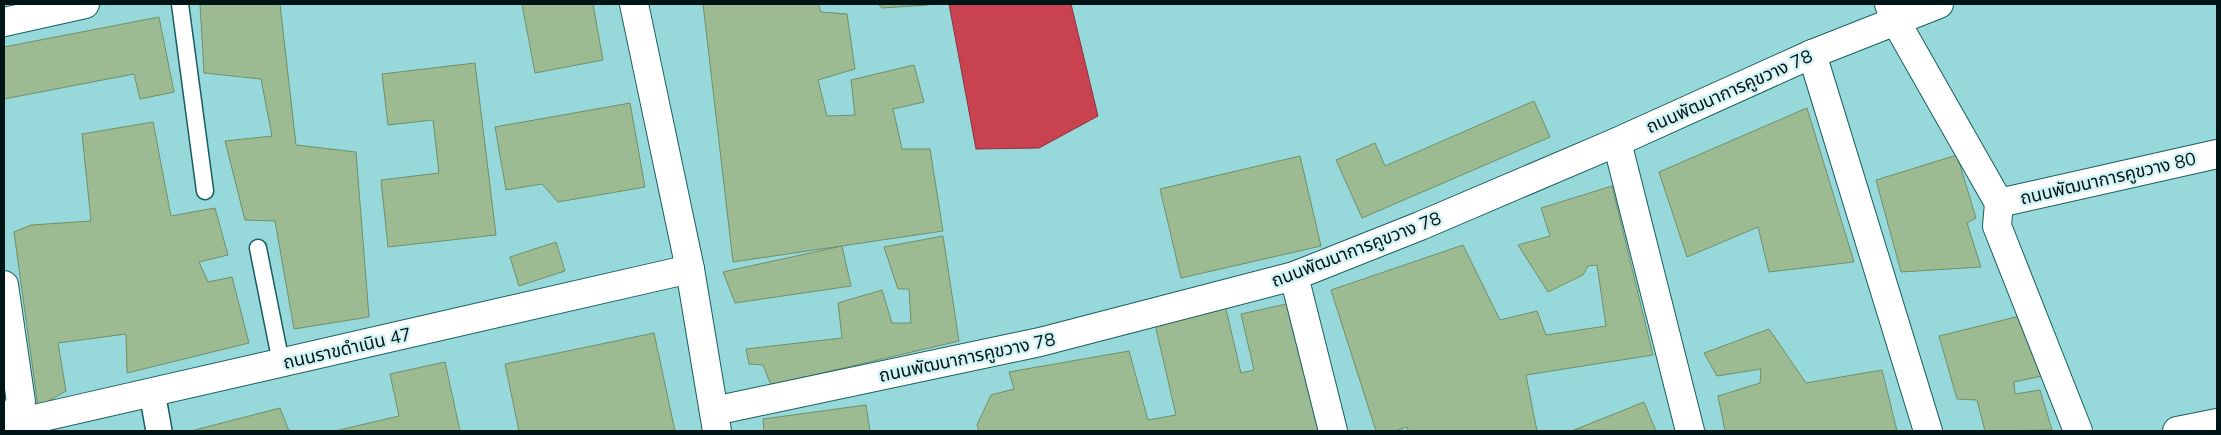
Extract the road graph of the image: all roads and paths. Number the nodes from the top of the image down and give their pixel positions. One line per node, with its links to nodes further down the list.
1 (85, 4): 6 (street)
2 (180, 4): 10 (lane)
3 (634, 4): 13 (street)
4 (1940, 4): 5 (street, ถนนพัฒนาการคูขวาง 78)
5 (1892, 12): 7 (street, ถนนพัฒนาการคูขวาง 78); 11 (street)
6 (4, 22)
7 (1812, 54): 8 (street, ถนนพัฒนาการคูขวาง 78); 24 (street)
8 (1617, 142): 14 (street, ถนนพัฒนาการคูขวาง 78); 23 (street)
9 (2217, 154): 11 (street, ถนนพัฒนาการคูขวาง 80)
10 (205, 191)
11 (1999, 203): 25 (street)
12 (258, 248): 16 (lane)
13 (690, 269): 16 (street, ถนนราขดำเนิน 47); 18 (street)
14 (1294, 276): 18 (street, ถนนพัฒนาการคูขวาง 78); 22 (street)
15 (4, 285): 20 (street)
16 (282, 363): 17 (street, ถนนราขดำเนิน 47)
17 (152, 392): 20 (street, ถนนราขดำเนิน 47); 21 (street)
18 (716, 421)
19 (2217, 423): 26 (street)
20 (7, 428)
21 (159, 431)
22 (1333, 431)
23 (1690, 431)
24 (1928, 431)
25 (2078, 431)
26 (2177, 431)

